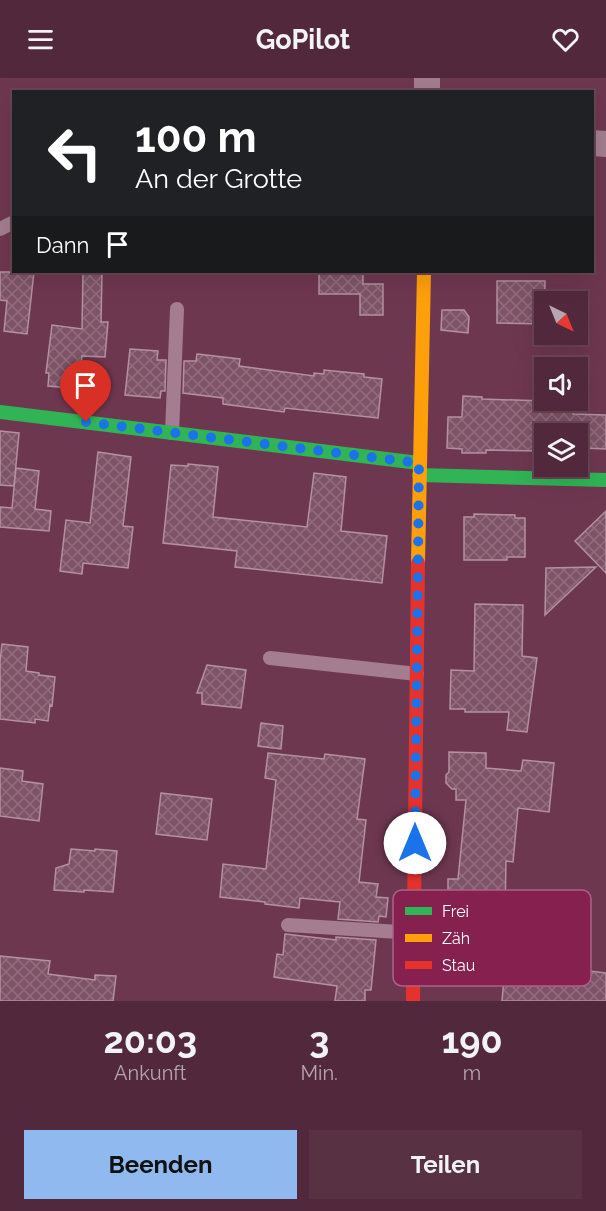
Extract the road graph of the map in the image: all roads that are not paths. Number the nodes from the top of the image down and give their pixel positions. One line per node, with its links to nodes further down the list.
1 (423, 273): 5 (street)
2 (177, 309): 4 (lane)
3 (0, 412): 4 (street)
4 (172, 433): 5 (street)
5 (419, 469): 6 (street); 8 (street)
6 (606, 480)
7 (270, 658): 8 (lane)
8 (417, 674): 9 (street)
9 (415, 890)
10 (288, 924): 11 (lane)
11 (393, 931)
12 (413, 986): 13 (street)
13 (413, 1001)

